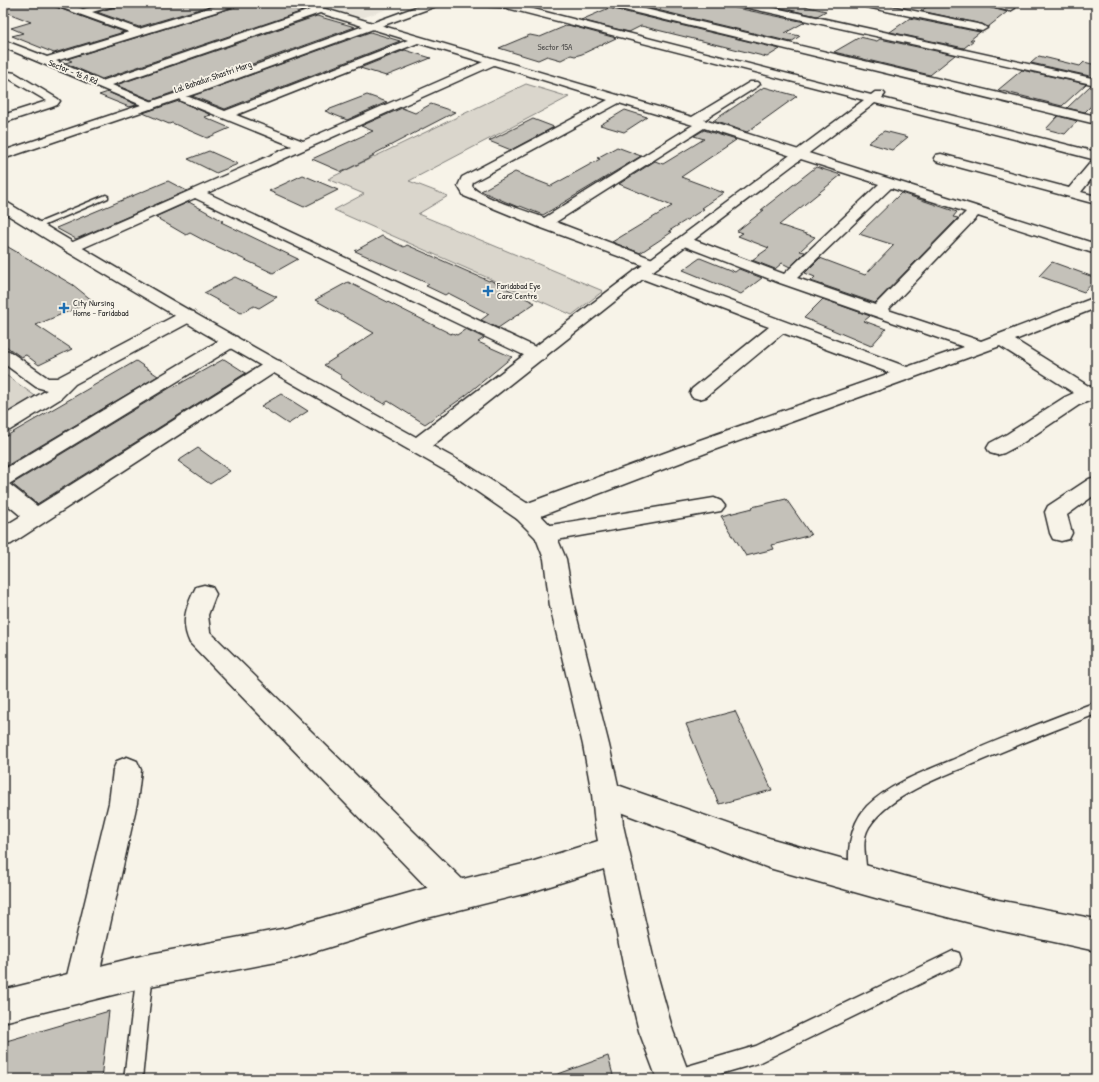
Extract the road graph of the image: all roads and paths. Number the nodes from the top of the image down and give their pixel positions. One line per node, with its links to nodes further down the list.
1 (57, 3): 16 (street)
2 (115, 3): 16 (street)
3 (235, 3): 22 (street)
4 (295, 3): 15 (street)
5 (423, 3): 19 (street)
6 (436, 3): 19 (street)
7 (471, 3): 12 (street)
8 (517, 3): 23 (street)
9 (608, 3): 20 (street)
10 (862, 3): 21 (street)
11 (987, 3): 14 (street)
12 (502, 4): 23 (street)
13 (747, 4): 17 (street); 29 (street)
14 (1010, 8)
15 (320, 10): 19 (street); 30 (street)
16 (83, 12): 22 (street)
17 (735, 12)
18 (721, 19): 20 (street)
19 (369, 25): 24 (street); 35 (street)
20 (707, 26): 41 (street)
21 (982, 28)
22 (138, 32): 26 (street)
23 (625, 33): 32 (street)
24 (419, 39): 27 (street); 37 (street)
25 (3, 43): 26 (street, Sector - 16 A Rd)
26 (46, 61): 30 (street, Sector - 16 A Rd)
27 (492, 62): 34 (street); 43 (street)
28 (3, 74): 38 (street)
29 (1096, 82)
30 (103, 84): 35 (street, Sector - 16 A Rd)
31 (754, 84): 42 (street)
32 (876, 97): 40 (street); 47 (street)
33 (185, 99): 37 (street)
34 (618, 99): 42 (street); 58 (street)
35 (147, 103): 44 (street); 46 (street)
36 (3, 106): 38 (street)
37 (227, 114): 43 (street)
38 (16, 115): 39 (street)
39 (3, 119)
40 (968, 120): 45 (street); 48 (street)
41 (1096, 120)
42 (698, 122): 47 (street); 58 (street)
43 (302, 145): 52 (street)
44 (3, 149)
45 (1096, 149)
46 (3, 155)
47 (797, 155): 51 (street); 60 (street)
48 (1096, 156)
49 (941, 158): 53 (street)
50 (1096, 164): 53 (street)
51 (888, 183): 57 (street); 64 (street)
52 (195, 193): 61 (street); 73 (street)
53 (1072, 193): 55 (street)
54 (106, 197): 59 (lane)
55 (1096, 200)
56 (3, 206): 59 (street)
57 (975, 211): 62 (street); 66 (street)
58 (544, 224): 63 (street)
59 (35, 226): 61 (street)
60 (684, 241): 63 (street); 64 (street)
61 (71, 248): 67 (street)
62 (1096, 249)
63 (647, 269): 68 (street); 73 (street)
64 (786, 280): 66 (street)
65 (1096, 302): 69 (street)
66 (877, 312): 71 (street)
67 (188, 316): 70 (street); 76 (street)
68 (781, 326): 75 (street); 77 (street)
69 (1002, 339): 71 (street); 78 (street)
70 (231, 341): 74 (street); 82 (street)
71 (981, 347): 75 (street)
72 (3, 355): 76 (street)
73 (538, 355): 80 (street)
74 (274, 365): 80 (street); 87 (street)
75 (906, 373): 86 (street)
76 (69, 380): 79 (street)
77 (699, 393)
78 (1093, 393): 81 (street)
79 (3, 425)
80 (418, 446): 86 (street)
81 (997, 448)
82 (3, 478)
83 (1096, 484): 88 (street)
84 (3, 490): 87 (street)
85 (714, 506): 89 (street)
86 (525, 513): 89 (street)
87 (36, 517): 90 (street)
88 (1061, 533)
89 (544, 534): 94 (street)
90 (3, 538)
91 (204, 594): 97 (street)
92 (1096, 708): 96 (lane)
93 (127, 770): 101 (street)
94 (606, 794): 95 (street); 96 (street)
95 (614, 851): 97 (street); 104 (street)
96 (859, 878): 98 (street)
97 (456, 895): 100 (street)
98 (1096, 935)
99 (953, 959): 104 (lane)
100 (145, 971): 101 (street); 103 (lane)
101 (80, 988): 102 (street)
102 (3, 1006)
103 (133, 1079)
104 (674, 1079)

